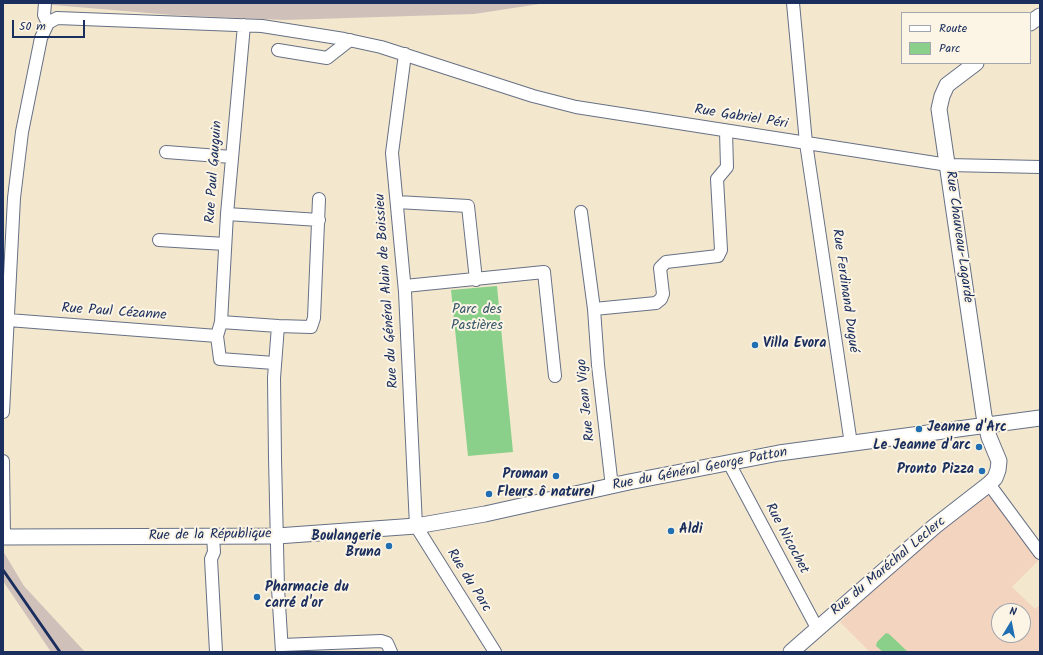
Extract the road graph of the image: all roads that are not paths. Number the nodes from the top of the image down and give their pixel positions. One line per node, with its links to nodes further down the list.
1 (45, 3): 4 (street)
2 (793, 3): 12 (street, Rue Ferdinand Dugué)
3 (1040, 16): 5 (main road)
4 (48, 22): 6 (street, Rue Gabriel Péri); 27 (street)
5 (1031, 22)
6 (244, 25): 7 (street, Rue Gabriel Péri); 14 (street, Rue Paul Gauguin)
7 (350, 40): 8 (street); 9 (street, Rue Gabriel Péri)
8 (278, 50)
9 (405, 54): 11 (street, Rue Gabriel Péri); 18 (street, Rue du Général Alain de Boissieu)
10 (975, 64): 15 (main road, Rue Chauveau-Lagarde)
11 (726, 130): 12 (street, Rue Gabriel Péri); 26 (street)
12 (806, 143): 15 (street, Rue Gabriel Péri); 37 (street, Rue Ferdinand Dugué)
13 (166, 152): 14 (street)
14 (232, 157): 20 (street, Rue Paul Gauguin)
15 (948, 165): 16 (street, Rue Gabriel Péri); 36 (main road, Rue Chauveau-Lagarde)
16 (1040, 167)
17 (319, 199): 21 (street)
18 (397, 202): 24 (street); 25 (street, Rue du Général Alain de Boissieu)
19 (581, 212): 26 (street, Rue Jean Vigo)
20 (227, 214): 21 (street); 23 (street, Rue Paul Gauguin)
21 (319, 220): 29 (street)
22 (158, 240): 23 (street)
23 (225, 244): 28 (street, Rue Paul Gauguin)
24 (476, 280): 25 (street); 32 (street)
25 (405, 286): 43 (street, Rue du Général Alain de Boissieu)
26 (594, 309): 42 (street, Rue Jean Vigo)
27 (8, 320): 30 (street, Rue Paul Cézanne); 33 (street)
28 (221, 322): 29 (street); 30 (street, Rue Paul Gauguin)
29 (278, 326): 31 (street)
30 (218, 336): 31 (street, Rue Paul Gauguin)
31 (275, 358): 45 (street)
32 (555, 376)
33 (3, 412)
34 (1040, 418): 35 (main road, Rue du Général George Patton)
35 (1007, 423): 36 (main road, Rue du Général George Patton); 38 (main road)
36 (986, 426): 37 (main road, Rue du Général George Patton); 38 (main road, Rue Chauveau-Lagarde)
37 (851, 444): 40 (main road, Rue du Général George Patton)
38 (997, 453): 41 (main road)
39 (3, 461): 46 (street)
40 (730, 463): 42 (main road, Rue du Général George Patton); 48 (street, Rue Nicochet)
41 (989, 484): 47 (street); 48 (main road, Rue du Maréchal Leclerc)
42 (612, 486): 43 (main road, Rue du Général George Patton)
43 (416, 526): 45 (main road, Rue de la République); 52 (street, Rue du Parc)
44 (213, 536): 45 (main road, Rue de la République); 46 (main road, Rue de la République); 50 (street)
45 (277, 536): 49 (street)
46 (4, 537)
47 (1040, 553)
48 (817, 628): 53 (main road, Rue du Maréchal Leclerc)
49 (282, 649): 51 (street)
50 (216, 652)
51 (391, 652)
52 (495, 652)
53 (791, 652)

